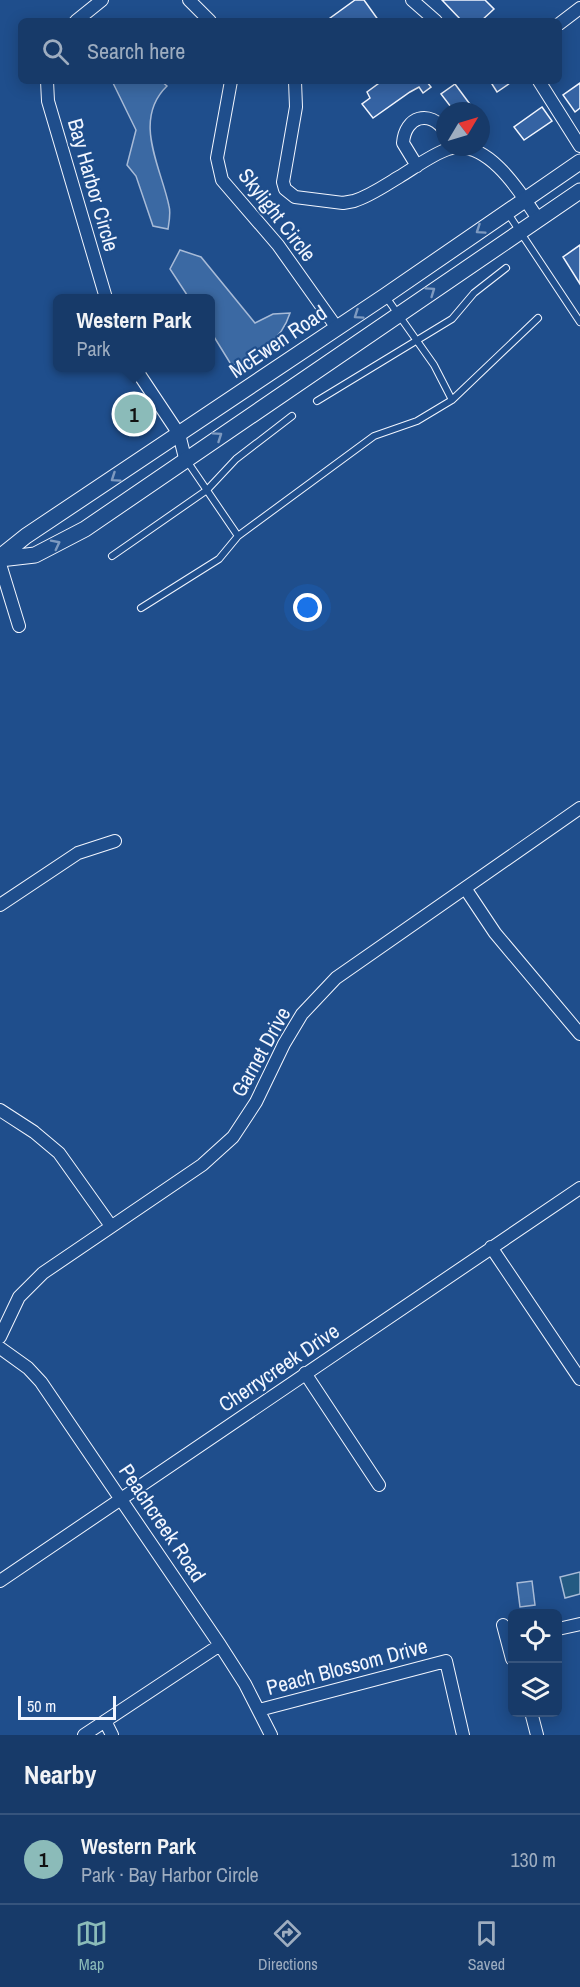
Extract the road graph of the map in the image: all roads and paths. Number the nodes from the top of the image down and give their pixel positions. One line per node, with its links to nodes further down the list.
1 (102, 0): 5 (street)
2 (189, 0): 6 (street)
3 (412, 0): 7 (street)
4 (580, 8): 8 (street)
5 (80, 18)
6 (207, 18)
7 (433, 18)
8 (562, 22)
9 (47, 84): 25 (street, Bay Harbor Circle)
10 (230, 84): 30 (street, Skylight Circle)
11 (295, 84): 18 (street)
12 (541, 84): 14 (street)
13 (436, 121): 18 (street)
14 (580, 146)
15 (436, 155): 18 (street)
16 (481, 156): 20 (street)
17 (580, 162): 20 (street, McEwen Road)
18 (417, 166)
19 (580, 190): 22 (street, McEwen Road)
20 (525, 200): 21 (street, McEwen Road); 22 (street)
21 (507, 212): 23 (lane); 26 (street, McEwen Road, one-way to 26)
22 (538, 219): 23 (street, McEwen Road)
23 (520, 231): 27 (street, McEwen Road, one-way to 23); 29 (lane)
24 (506, 268): 31 (lane)
25 (105, 294)
26 (386, 296): 27 (lane); 30 (street, McEwen Road, one-way to 30)
27 (397, 315): 31 (lane); 37 (street, McEwen Road, one-way to 27)
28 (538, 318): 33 (lane)
29 (580, 322)
30 (337, 328): 36 (street, McEwen Road)
31 (415, 342): 33 (lane); 34 (lane)
32 (138, 372): 36 (street)
33 (452, 400): 39 (lane)
34 (317, 401)
35 (292, 416): 38 (lane)
36 (179, 434): 37 (street); 41 (street, McEwen Road, one-way to 41)
37 (185, 458): 38 (lane); 41 (street, McEwen Road, one-way to 37)
38 (207, 490): 39 (lane); 40 (lane)
39 (238, 536): 43 (lane)
40 (112, 556)
41 (0, 558)
42 (0, 564): 44 (street)
43 (141, 608)
44 (19, 626)
45 (580, 808): 47 (street, Garnet Drive)
46 (115, 841): 48 (street)
47 (465, 888): 49 (street); 52 (street, Garnet Drive)
48 (0, 905)
49 (580, 1034)
50 (0, 1110): 52 (street)
51 (580, 1188): 53 (street, Cherrycreek Drive)
52 (111, 1226): 54 (street, Garnet Drive)
53 (491, 1247): 56 (street, Cherrycreek Drive); 57 (street)
54 (0, 1337)
55 (0, 1348): 59 (street, Peachcreek Road)
56 (305, 1373): 58 (street); 59 (street, Cherrycreek Drive)
57 (580, 1379)
58 (379, 1485)
59 (123, 1499): 60 (street, Cherrycreek Drive); 65 (street, Peachcreek Road)
60 (0, 1581)
61 (580, 1624): 63 (street)
62 (503, 1625): 64 (street)
63 (562, 1628)
64 (508, 1636)
65 (220, 1644): 66 (street, Peachcreek Road); 68 (street)
66 (259, 1710): 71 (street, Peachcreek Road); 72 (street, Peach Blossom Drive)
67 (532, 1717): 73 (street)
68 (105, 1721): 69 (street); 70 (street)
69 (84, 1735)
70 (112, 1735)
71 (271, 1735)
72 (464, 1735)
73 (537, 1735)

